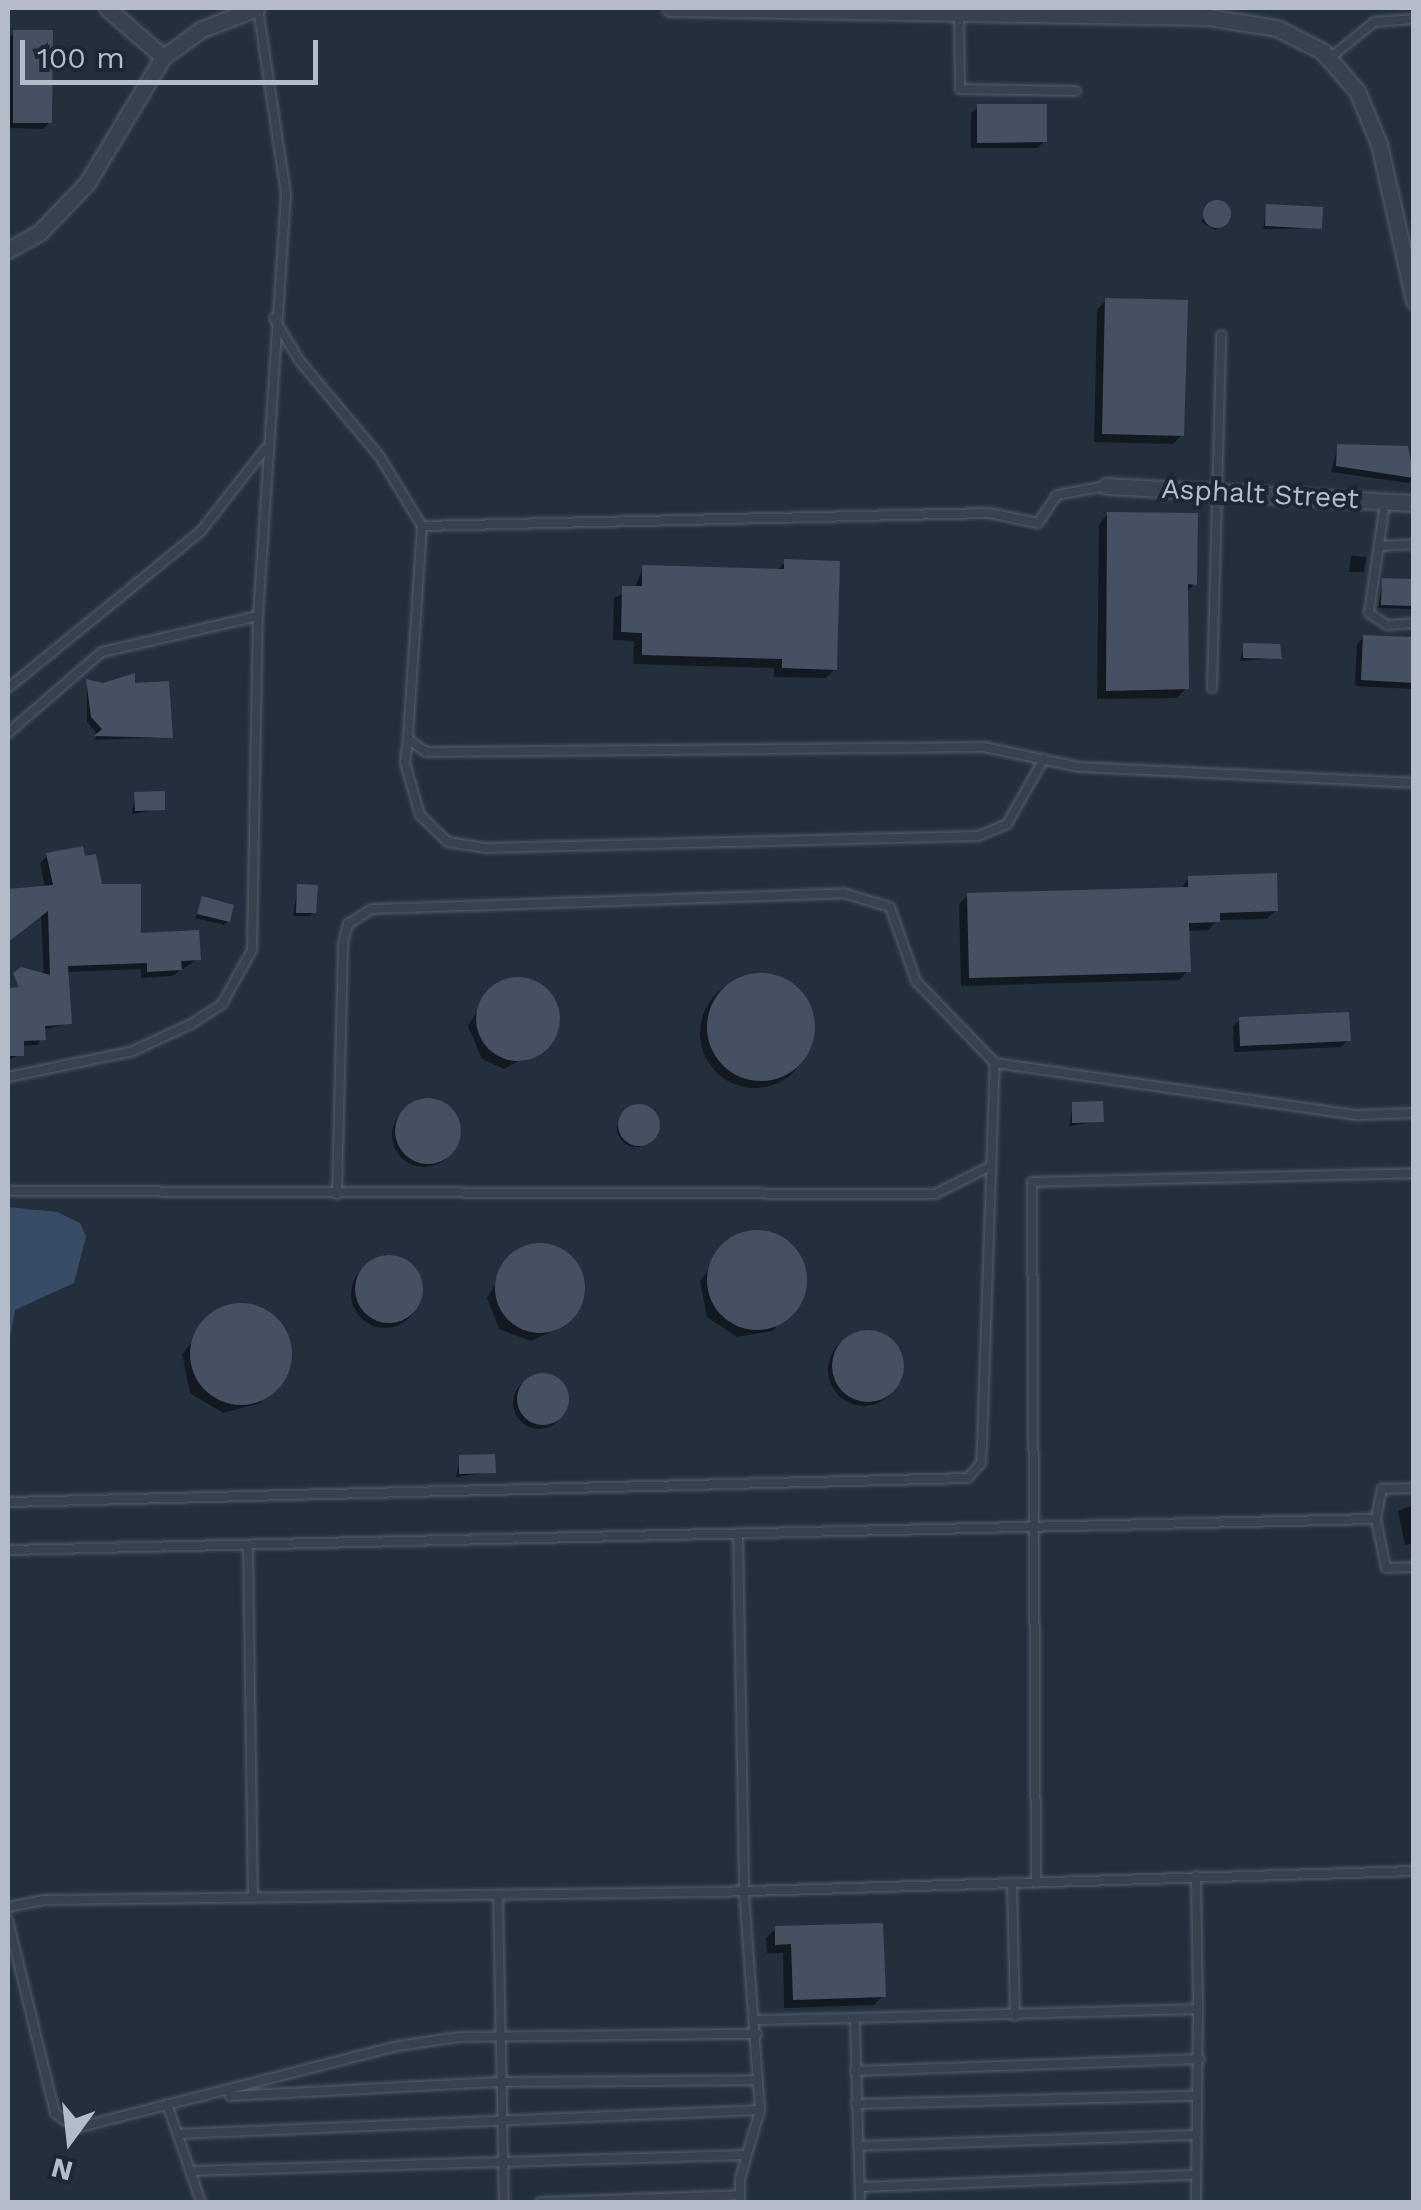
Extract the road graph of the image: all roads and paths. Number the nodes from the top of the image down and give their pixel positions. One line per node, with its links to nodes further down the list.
1 (107, 8): 8 (street)
2 (258, 8): 8 (street); 13 (lane)
3 (670, 8): 4 (street)
4 (910, 10): 5 (street)
5 (967, 11): 6 (street); 10 (lane)
6 (1209, 12): 9 (street)
7 (1414, 19): 9 (lane)
8 (163, 57): 11 (street)
9 (1330, 58): 12 (street)
10 (1076, 91)
11 (8, 250)
12 (1414, 301)
13 (274, 318): 15 (lane); 20 (lane)
14 (1221, 335): 17 (lane)
15 (265, 448): 23 (lane); 25 (lane)
16 (1106, 486): 17 (street, Asphalt Street); 20 (lane)
17 (1216, 491): 18 (street, Asphalt Street); 26 (lane)
18 (1385, 501): 19 (street, Asphalt Street); 22 (lane)
19 (1414, 502)
20 (422, 526): 28 (lane)
21 (1414, 544): 22 (lane)
22 (1379, 546): 24 (lane)
23 (258, 616): 27 (lane); 32 (lane)
24 (1414, 624)
25 (8, 688)
26 (1212, 688)
27 (8, 733)
28 (408, 733): 29 (lane); 29 (lane)
29 (1044, 760): 30 (lane)
30 (1414, 782)
31 (995, 1062): 33 (lane); 34 (lane); 37 (lane)
32 (8, 1076)
33 (1414, 1112)
34 (991, 1166): 37 (lane); 39 (lane)
35 (1414, 1173): 41 (lane)
36 (8, 1191): 37 (lane)
37 (337, 1194)
38 (1414, 1488): 40 (lane)
39 (8, 1502)
40 (1376, 1519): 41 (lane); 45 (lane)
41 (1030, 1528): 42 (lane); 49 (lane)
42 (738, 1535): 43 (lane); 50 (lane)
43 (248, 1546): 44 (lane); 52 (lane)
44 (8, 1550)
45 (1414, 1567)
46 (1414, 1871): 47 (lane)
47 (1196, 1876): 49 (lane); 55 (lane)
48 (1012, 1883): 49 (lane); 50 (lane); 56 (lane)
49 (1036, 1883)
50 (744, 1892): 51 (lane); 58 (lane)
51 (498, 1895): 52 (lane); 60 (lane)
52 (254, 1897): 53 (lane)
53 (8, 1907)
54 (8, 1920): 67 (lane)
55 (1198, 2008): 56 (lane); 61 (lane)
56 (1015, 2016): 57 (lane)
57 (855, 2018): 58 (lane); 62 (lane)
58 (757, 2020): 59 (lane)
59 (757, 2034): 60 (lane); 63 (lane)
60 (500, 2038): 64 (lane); 66 (lane)
61 (1200, 2058): 62 (lane); 65 (lane)
62 (855, 2071): 68 (lane)
63 (758, 2080): 64 (lane); 69 (lane)
64 (501, 2082): 66 (lane); 70 (lane)
65 (1192, 2096): 68 (lane); 72 (lane)
66 (216, 2097): 67 (lane)
67 (167, 2104): 71 (lane)
68 (856, 2104): 73 (lane)
69 (760, 2110): 70 (lane); 74 (lane)
70 (502, 2122): 71 (lane); 75 (lane)
71 (177, 2134): 76 (lane)
72 (1193, 2135): 73 (lane); 77 (lane)
73 (858, 2146): 78 (lane)
74 (747, 2155): 75 (lane); 79 (lane)
75 (503, 2163): 76 (lane); 81 (lane)
76 (190, 2170): 80 (lane)
77 (1195, 2175): 78 (lane); 84 (lane)
78 (860, 2187): 83 (lane)
79 (740, 2199): 82 (lane)
80 (201, 2202)
81 (504, 2202)
82 (540, 2202)
83 (860, 2202)
84 (1196, 2202)

